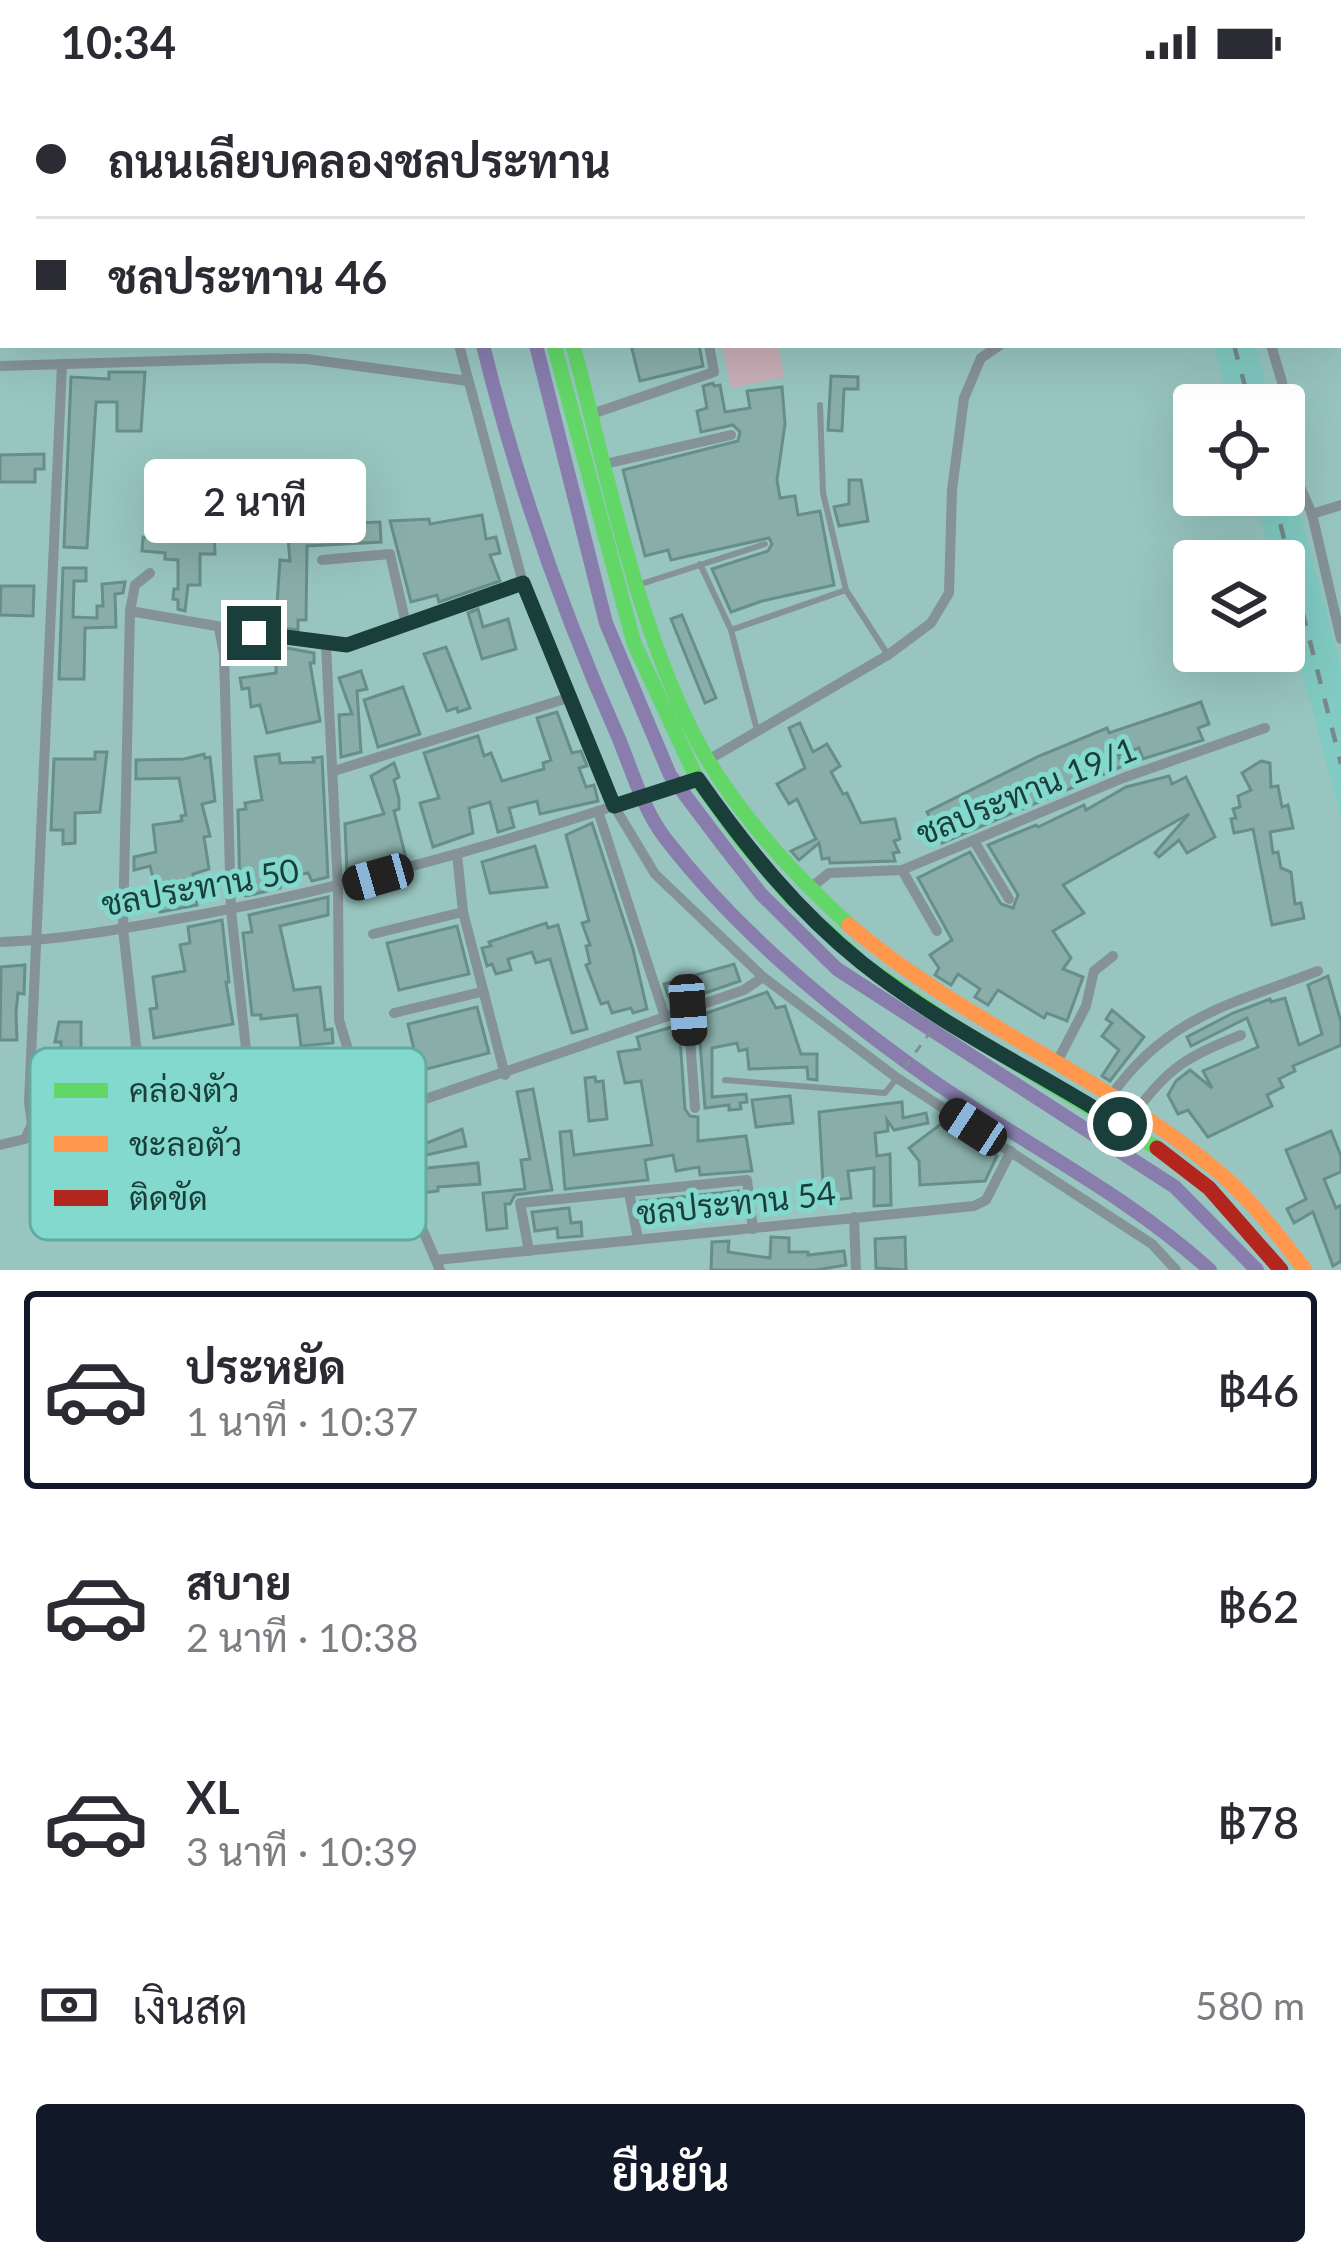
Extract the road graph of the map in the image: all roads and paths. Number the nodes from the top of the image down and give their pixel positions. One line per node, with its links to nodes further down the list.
1 (460, 348): 9 (street)
2 (555, 348): 36 (street)
3 (574, 348): 11 (street)
4 (710, 348): 11 (street)
5 (996, 348): 30 (street)
6 (1272, 348): 15 (street)
7 (62, 364): 8 (street); 9 (street); 50 (street)
8 (0, 366)
9 (468, 381): 20 (street)
10 (820, 405): 22 (lane)
11 (592, 414): 13 (street)
12 (731, 435): 13 (street)
13 (605, 464): 21 (street)
14 (1341, 505): 15 (street)
15 (1312, 514): 23 (street)
16 (764, 544): 18 (lane)
17 (322, 560): 25 (street)
18 (700, 564): 21 (lane); 27 (lane)
19 (150, 573): 24 (street)
20 (523, 583): 25 (street); 31 (street)
21 (637, 585): 34 (street)
22 (845, 590): 27 (lane); 30 (lane)
23 (1336, 597): 28 (street)
24 (130, 611): 26 (street); 47 (street)
25 (406, 624): 29 (street)
26 (218, 628): 29 (street); 45 (street)
27 (731, 630): 33 (lane)
28 (1341, 639)
29 (326, 645): 35 (street)
30 (888, 655): 33 (street)
31 (571, 697): 35 (street); 37 (street)
32 (1265, 728): 39 (street, ชลประทาน 19/1)
33 (758, 733): 34 (street)
34 (708, 760): 43 (street)
35 (334, 771): 42 (street)
36 (698, 779): 37 (street, ชลประทาน 50); 87 (street)
37 (614, 806): 38 (street, ชลประทาน 50); 54 (street)
38 (598, 811): 40 (street, ชลประทาน 50); 58 (street)
39 (974, 841): 41 (street, ชลประทาน 19/1); 44 (street)
40 (458, 854): 42 (street, ชลประทาน 50); 46 (street)
41 (902, 871): 43 (street, ชลประทาน 19/1); 48 (street)
42 (338, 888): 45 (street, ชลประทาน 50); 64 (street)
43 (809, 889): 66 (street)
44 (1009, 898)
45 (231, 910): 47 (street, ชลประทาน 50); 63 (street)
46 (463, 912): 49 (street); 55 (street)
47 (123, 929): 50 (street, ชลประทาน 50); 62 (street)
48 (937, 931)
49 (373, 934)
50 (36, 941): 51 (street, ชลประทาน 50); 61 (street)
51 (0, 942)
52 (1113, 956): 66 (street)
53 (1318, 971): 70 (street)
54 (763, 977): 56 (street); 68 (street)
55 (482, 992): 57 (street); 67 (street)
56 (688, 1010): 58 (street); 72 (street)
57 (394, 1013)
58 (665, 1017): 67 (street)
59 (1241, 1034): 74 (street)
60 (926, 1038): 68 (path)
61 (31, 1048)
62 (136, 1048)
63 (247, 1048)
64 (347, 1048)
65 (30, 1062): 73 (street)
66 (1056, 1064): 70 (street)
67 (505, 1075): 71 (street)
68 (897, 1078): 69 (lane); 77 (street)
69 (725, 1080)
70 (1111, 1096): 74 (street)
71 (426, 1099)
72 (695, 1108)
73 (30, 1113)
74 (1136, 1113): 88 (street)
75 (30, 1128): 76 (street)
76 (0, 1145)
77 (1012, 1151): 79 (street, ชลประทาน 54); 86 (street)
78 (629, 1192): 80 (street); 82 (street); 83 (street)
79 (854, 1217): 80 (street, ชลประทาน 54); 85 (street)
80 (753, 1229): 82 (street, ชลประทาน 54)
81 (426, 1237): 84 (street)
82 (638, 1239): 83 (street, ชลประทาน 54)
83 (529, 1251): 84 (street, ชลประทาน 54)
84 (438, 1265)
85 (856, 1270)
86 (1176, 1270)
87 (1281, 1270)
88 (1305, 1270)

